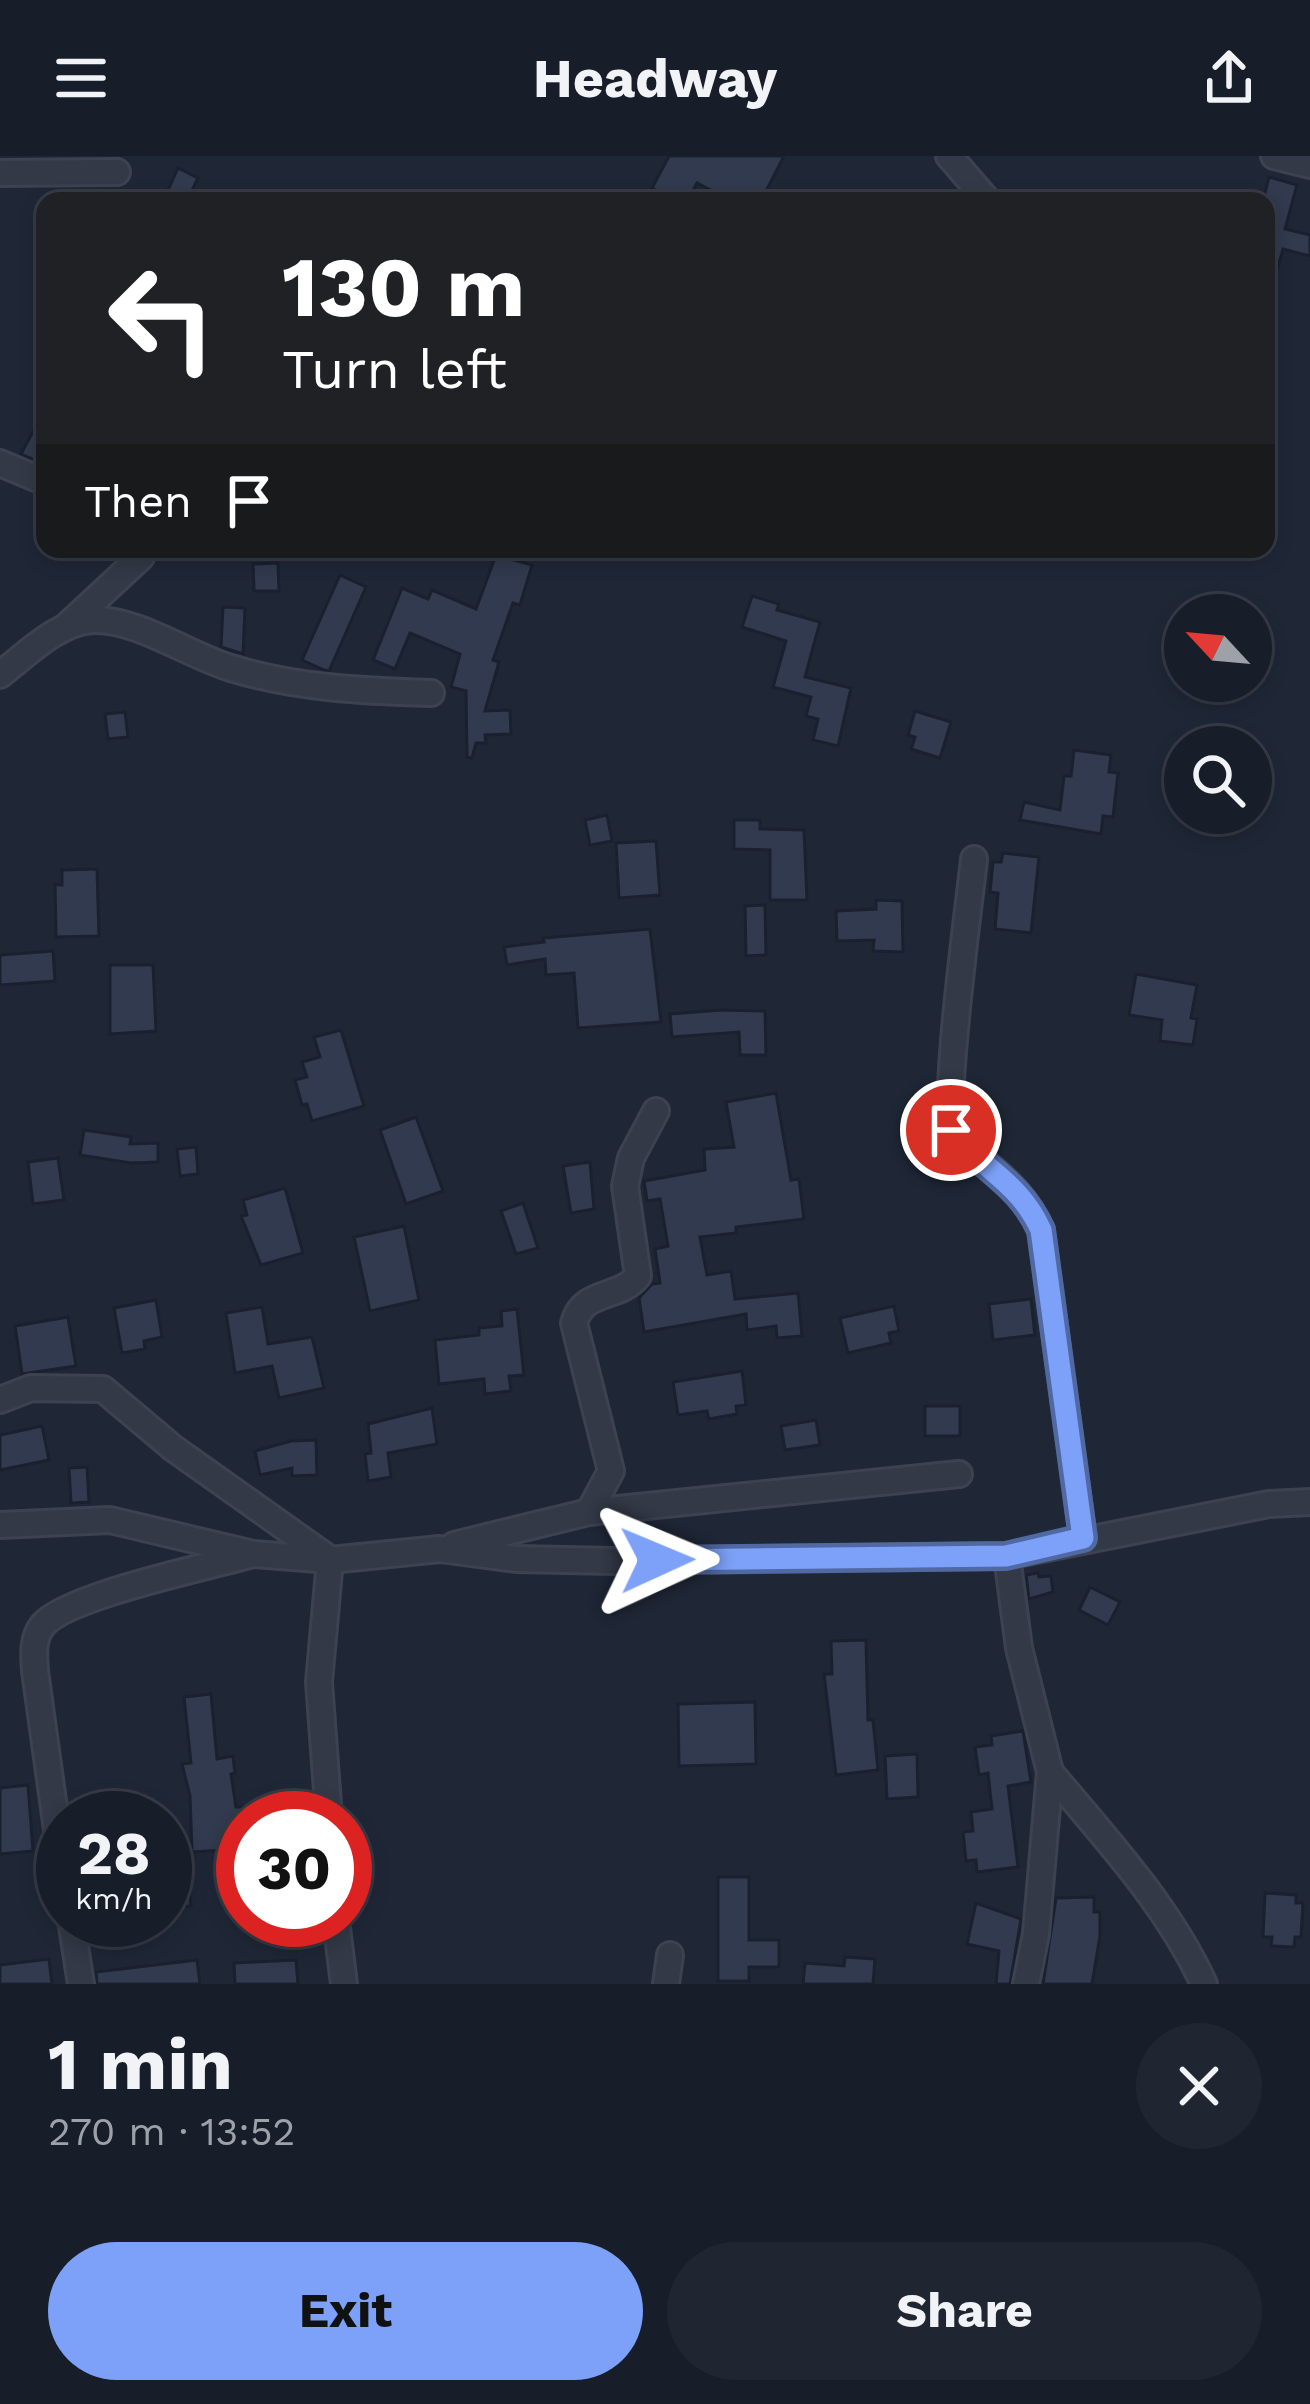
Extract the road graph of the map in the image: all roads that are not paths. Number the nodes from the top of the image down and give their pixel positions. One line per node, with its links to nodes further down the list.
1 (950, 156): 6 (street)
2 (1274, 156): 3 (street)
3 (1310, 165)
4 (117, 172): 5 (street)
5 (0, 173)
6 (980, 192)
7 (0, 463): 8 (street)
8 (36, 478)
9 (140, 558): 10 (street)
10 (67, 625): 11 (street); 12 (street)
11 (0, 674)
12 (431, 693)
13 (974, 859): 20 (street)
14 (656, 1112): 18 (street)
15 (0, 1400): 24 (street)
16 (959, 1474): 18 (street)
17 (1310, 1502): 20 (street)
18 (589, 1512): 21 (street)
19 (0, 1525): 22 (street)
20 (1083, 1538): 23 (street)
21 (440, 1549): 23 (street); 24 (street)
22 (253, 1554): 24 (street); 26 (street)
23 (1006, 1556): 25 (street)
24 (330, 1560): 27 (street)
25 (1050, 1772): 34 (street); 35 (street)
26 (51, 1791)
27 (327, 1791)
28 (75, 1947): 31 (street)
29 (339, 1947): 32 (street)
30 (670, 1955): 33 (street)
31 (81, 1984)
32 (344, 1984)
33 (666, 1984)
34 (1026, 1984)
35 (1204, 1984)

